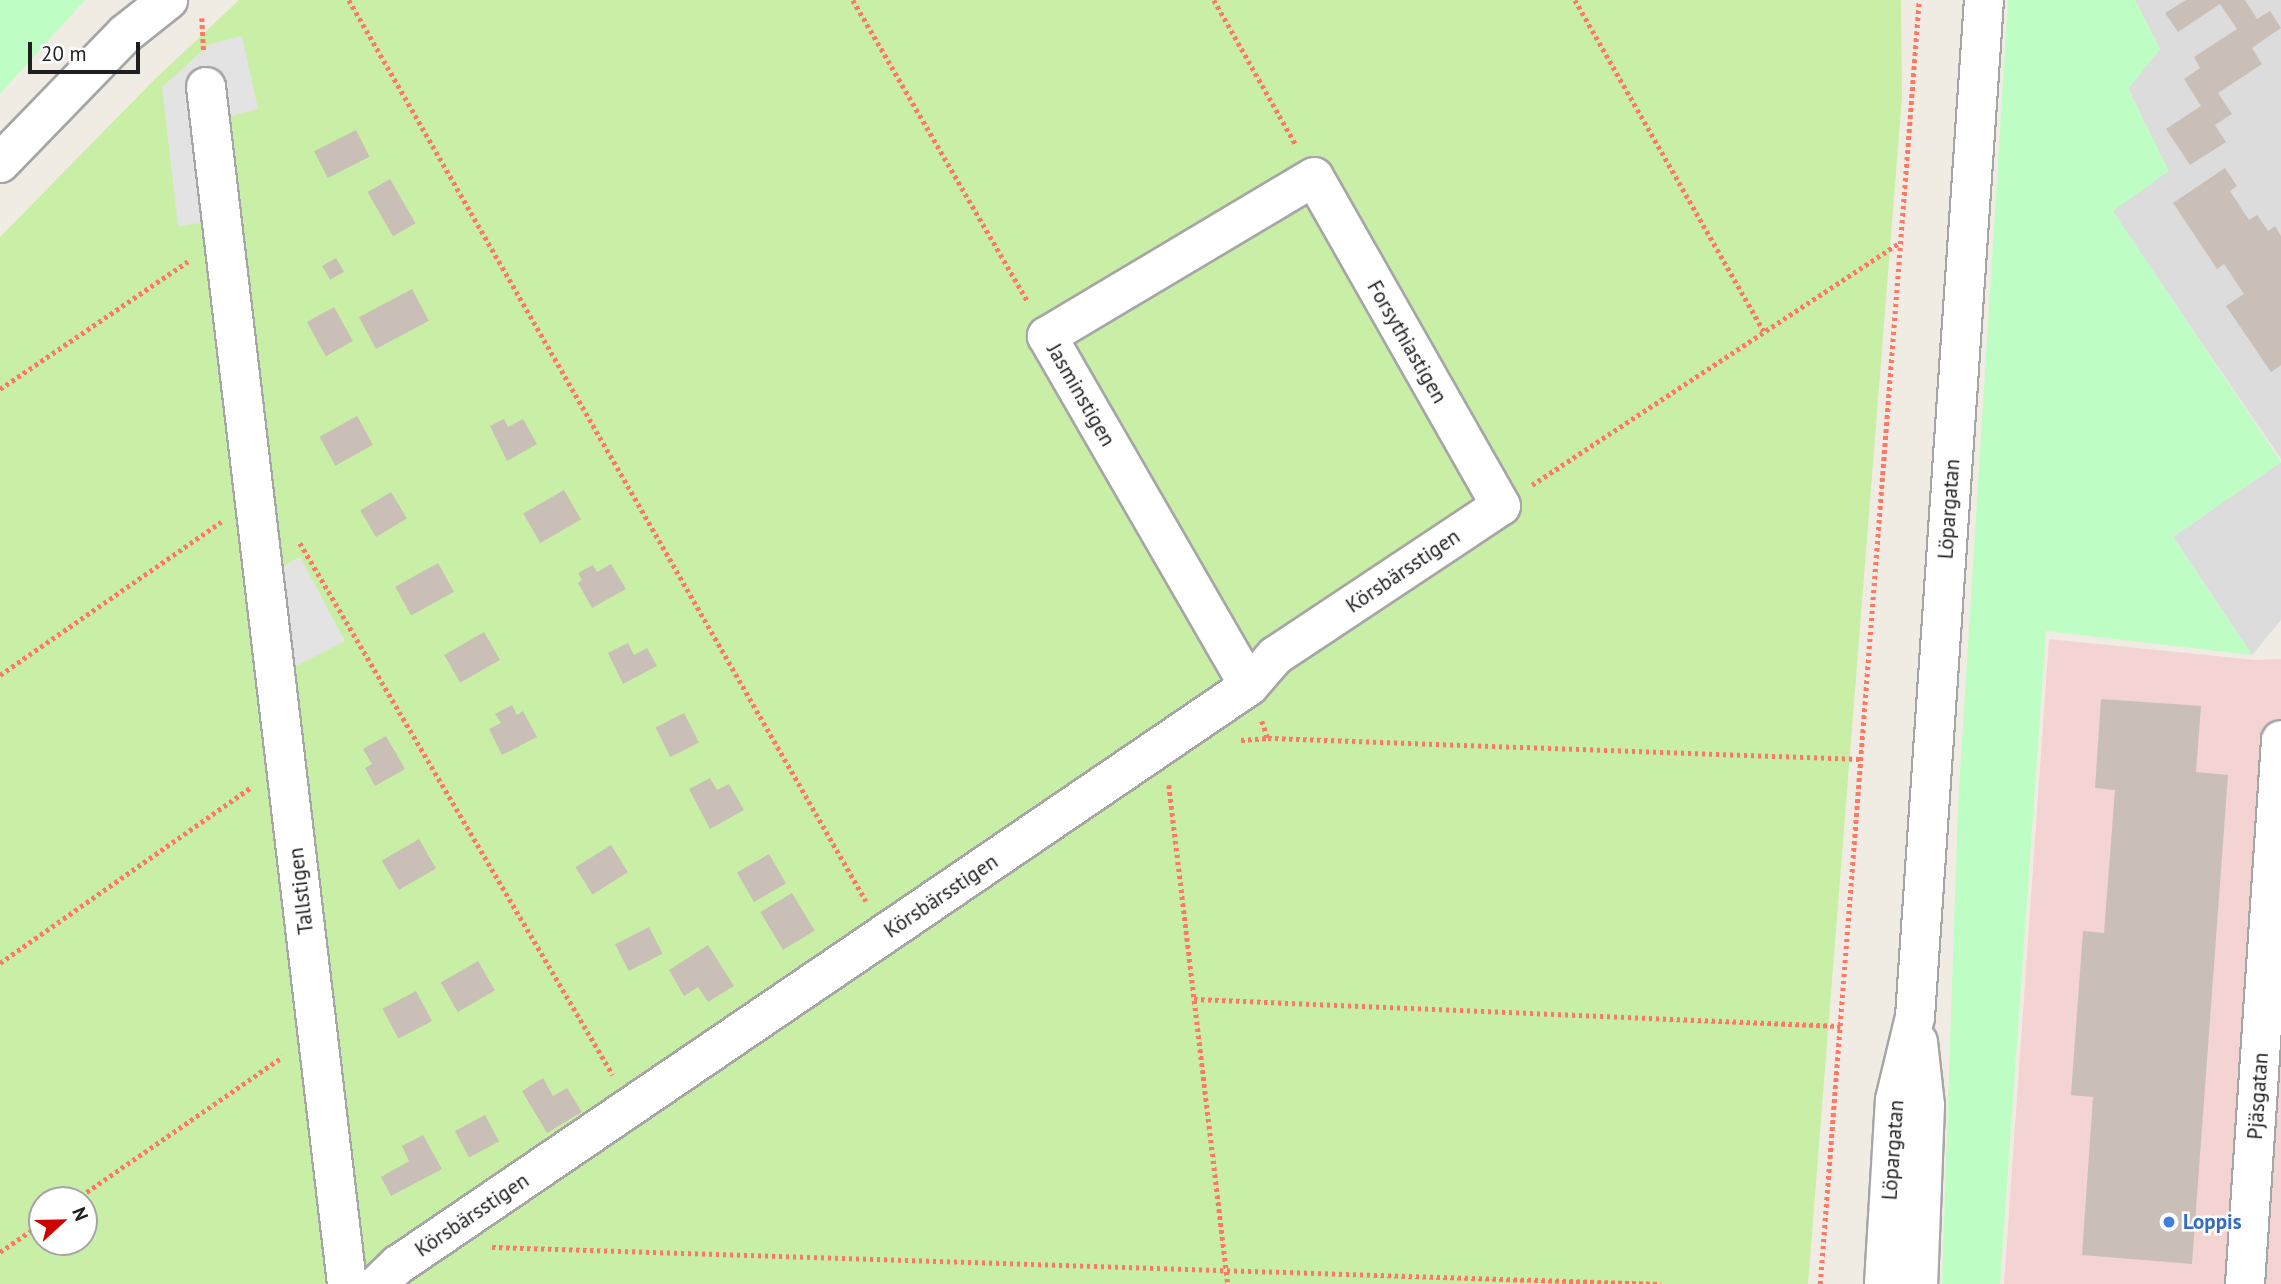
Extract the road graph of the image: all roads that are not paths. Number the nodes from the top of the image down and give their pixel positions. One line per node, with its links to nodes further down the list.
1 (1984, 0): 9 (street, Löpargatan)
2 (185, 4): 4 (street)
3 (206, 87): 10 (street, Tallstigen)
4 (0, 163)
5 (1314, 177): 6 (street, Forsythiastigen); 7 (street, Jasminstigen)
6 (1501, 506): 7 (street, Körsbärsstigen)
7 (1250, 686): 11 (street, Körsbärsstigen)
8 (2281, 740): 14 (street, Pjäsgatan)
9 (1915, 1017): 12 (street, Löpargatan); 13 (street, Löpargatan)
10 (347, 1284)
11 (378, 1284)
12 (1884, 1284)
13 (1918, 1284)
14 (2245, 1284)

